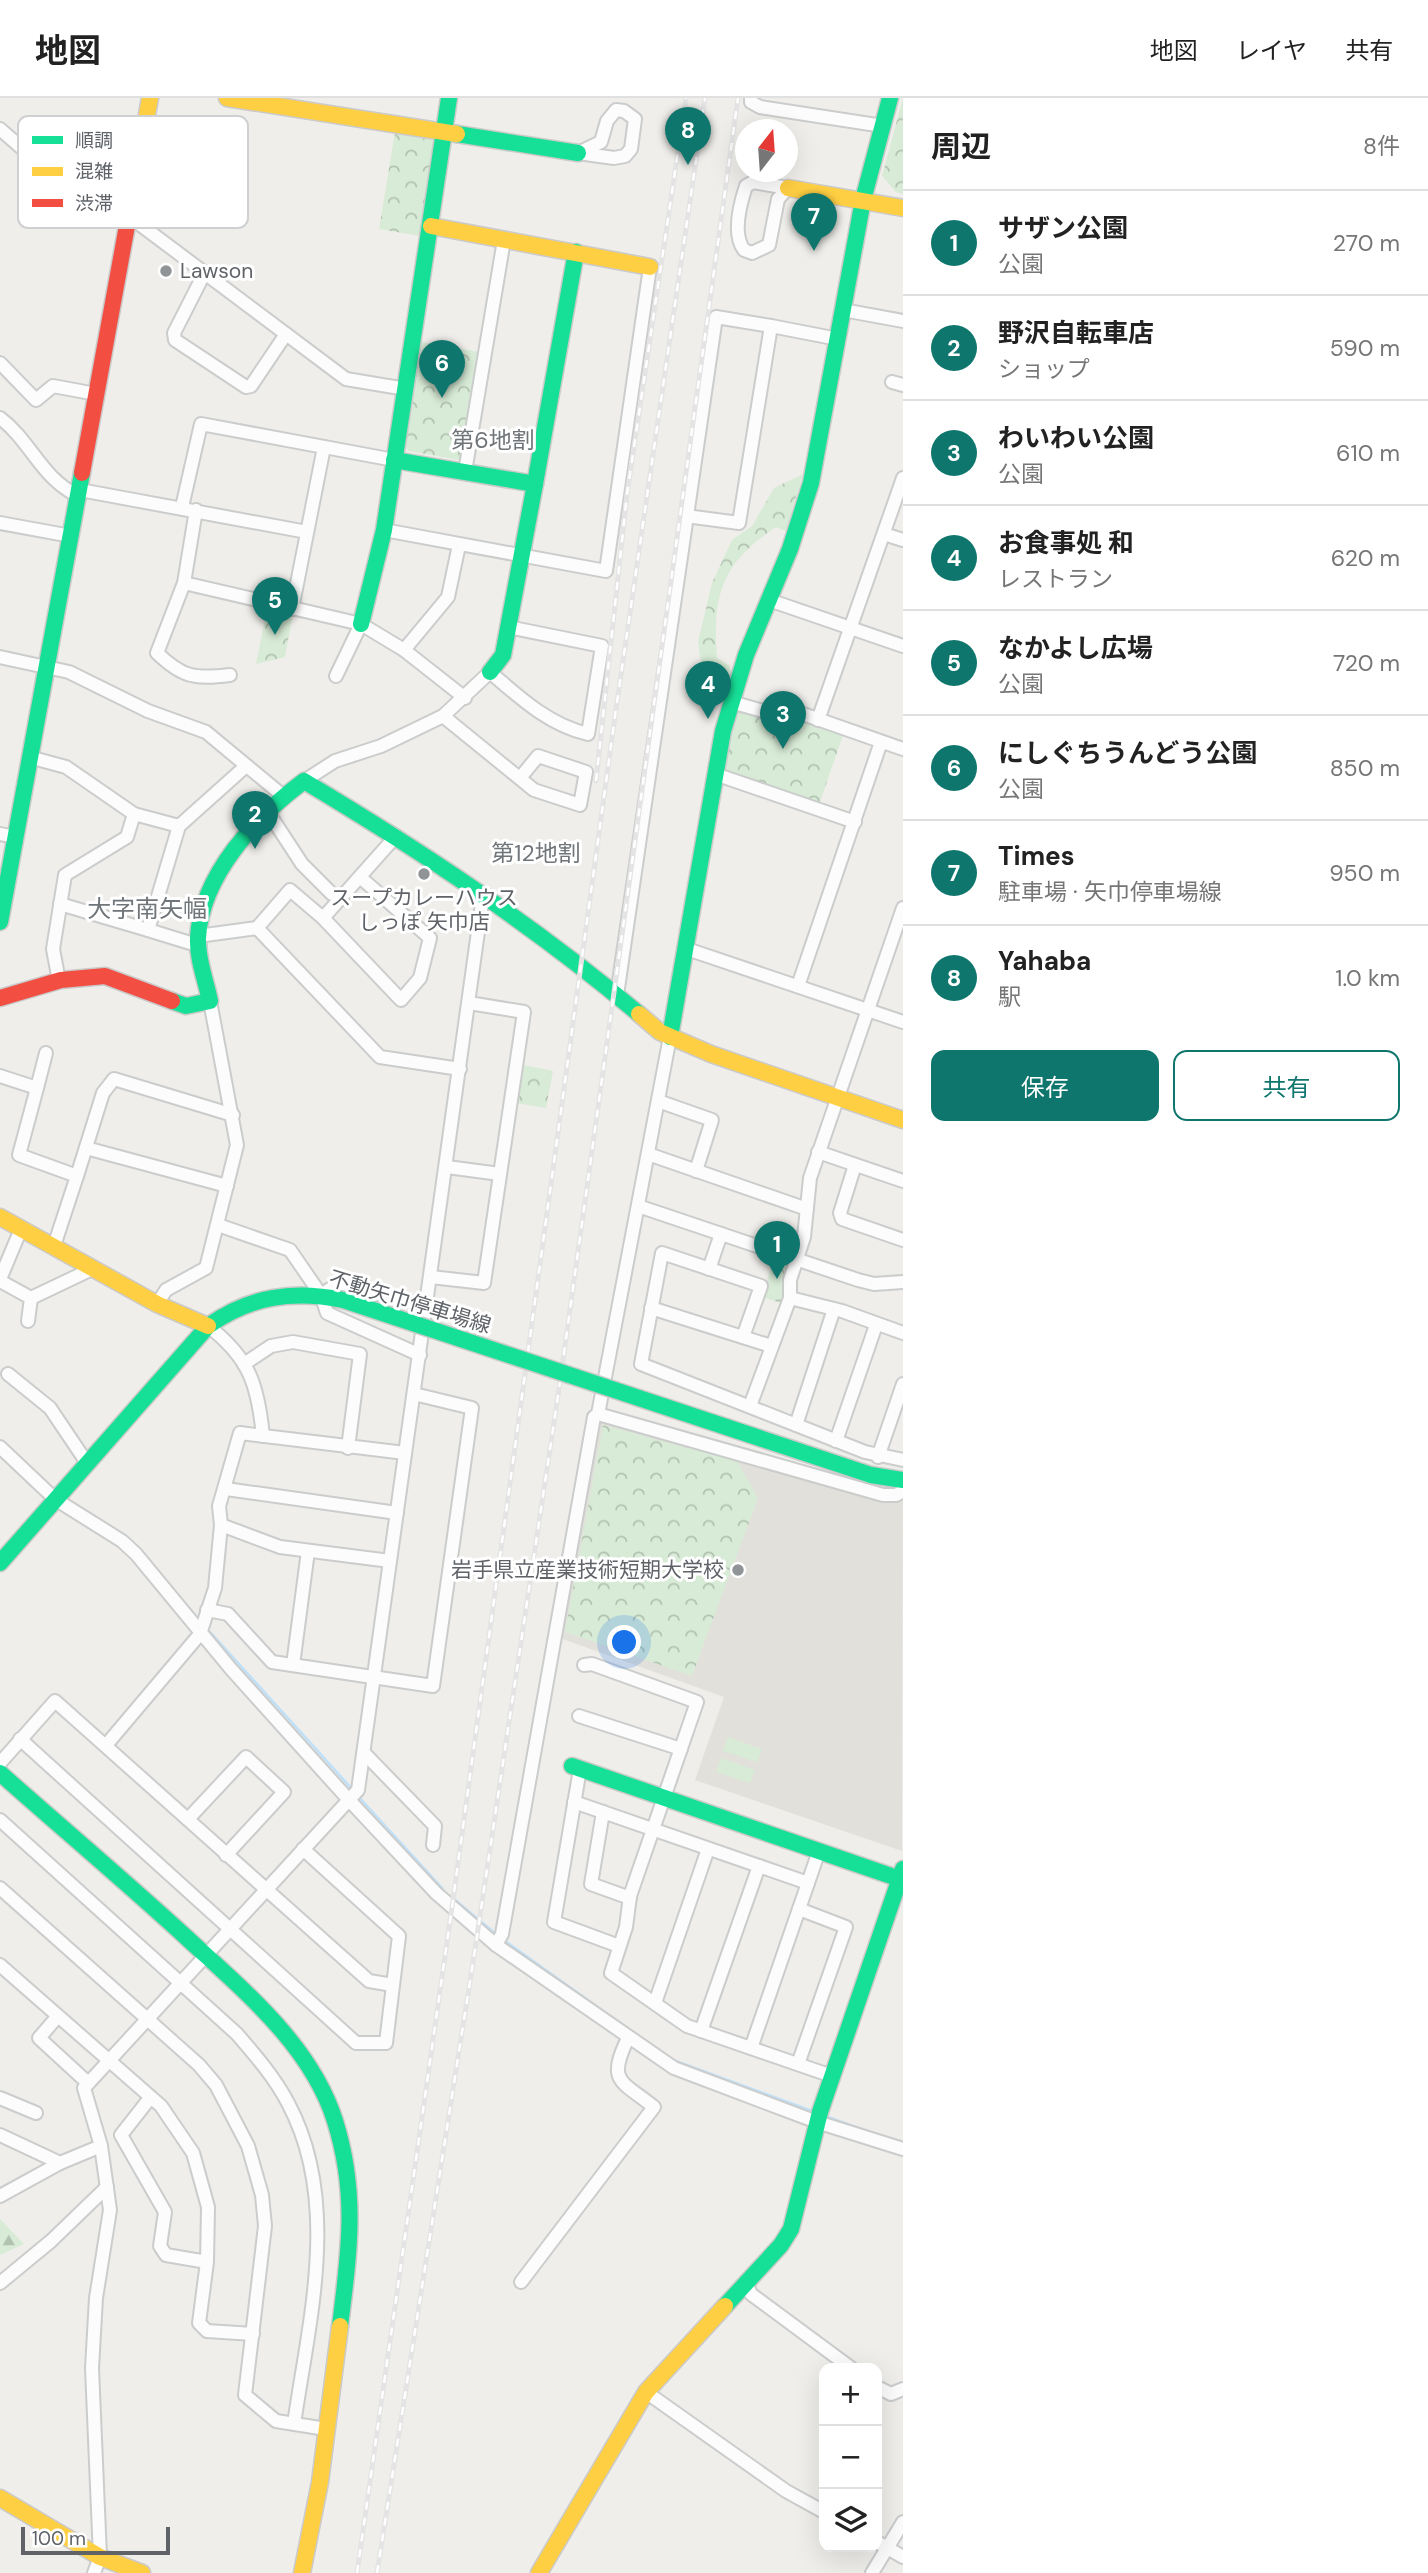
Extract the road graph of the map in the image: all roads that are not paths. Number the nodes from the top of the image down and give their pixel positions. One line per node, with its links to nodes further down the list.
1 (150, 98): 6 (street)
2 (227, 98): 9 (street)
3 (449, 98): 9 (street)
4 (751, 98): 7 (street)
5 (890, 98): 7 (street)
6 (146, 116)
7 (883, 126): 13 (street)
8 (0, 129): 10 (street)
9 (445, 132): 11 (street); 15 (street)
10 (18, 145)
11 (578, 153): 11 (street)
12 (788, 188): 12 (street); 13 (street)
13 (863, 200): 14 (street); 22 (street)
14 (903, 208)
15 (432, 226): 18 (street); 28 (street)
16 (125, 228): 29 (street)
17 (145, 228): 21 (street)
18 (504, 240): 19 (street); 33 (street)
19 (576, 252): 20 (street); 35 (street)
20 (650, 267): 47 (street)
21 (205, 272): 25 (street); 25 (street)
22 (843, 310): 23 (street); 26 (street)
23 (903, 321)
24 (771, 326): 26 (street); 39 (street); 39 (street)
25 (286, 334): 28 (street)
26 (838, 339): 49 (street)
27 (0, 363): 29 (street)
28 (406, 389): 32 (street)
29 (96, 394): 36 (street)
30 (0, 418): 36 (street)
31 (324, 447): 32 (street); 37 (street); 42 (street)
32 (394, 460): 33 (street); 41 (street)
33 (465, 472): 35 (street)
34 (903, 478): 43 (street)
35 (535, 484): 47 (street)
36 (79, 493): 37 (street); 44 (street)
37 (182, 508): 38 (street)
38 (196, 510): 42 (street); 48 (street)
39 (687, 516): 92 (street)
40 (0, 523): 44 (street)
41 (384, 530): 46 (street); 51 (street)
42 (307, 532): 50 (street)
43 (884, 534): 45 (street); 53 (street)
44 (71, 536): 57 (street)
45 (903, 540)
46 (459, 545): 47 (street); 55 (street)
47 (521, 557): 52 (street)
48 (184, 583): 50 (street); 59 (street)
49 (769, 600): 53 (street); 62 (street)
50 (292, 609): 51 (street)
51 (361, 624): 55 (street); 60 (street)
52 (508, 627): 58 (street); 58 (street)
53 (851, 629): 54 (street); 64 (street)
54 (903, 646)
55 (404, 650): 61 (street)
56 (0, 657): 57 (street)
57 (45, 665): 67 (street); 68 (street)
58 (490, 672): 61 (street)
59 (230, 675)
60 (336, 676)
61 (465, 698): 63 (street)
62 (730, 702): 64 (street); 69 (street)
63 (443, 716): 70 (street); 71 (street)
64 (818, 720): 65 (street)
65 (881, 742): 66 (street); 75 (street)
66 (903, 749)
67 (29, 757): 74 (street); 77 (street)
68 (246, 766): 72 (street); 76 (street)
69 (715, 774): 75 (street); 89 (street)
70 (520, 778): 70 (street)
71 (304, 781): 72 (street); 78 (street)
72 (282, 795): 73 (street)
73 (268, 811): 80 (street); 88 (street)
74 (134, 814): 76 (street); 82 (street)
75 (855, 822): 91 (street)
76 (179, 826): 87 (street)
77 (7, 836): 85 (street)
78 (396, 836): 79 (street); 81 (street)
79 (361, 878): 84 (street); 84 (street)
80 (332, 894)
81 (482, 896): 92 (street); 95 (street)
82 (60, 904): 87 (street); 90 (street)
83 (903, 908): 96 (street)
84 (323, 918): 86 (street)
85 (0, 922)
86 (257, 928): 88 (street); 100 (street)
87 (148, 930): 88 (street)
88 (199, 941): 94 (street)
89 (684, 948): 91 (street); 98 (street)
90 (59, 981): 93 (street); 94 (street)
91 (798, 986): 96 (street)
92 (617, 995): 98 (street)
93 (0, 998)
94 (210, 1001): 105 (street)
95 (469, 1003): 100 (street); 113 (street)
96 (868, 1010): 97 (street); 103 (street)
97 (903, 1022)
98 (670, 1037): 103 (street); 104 (street)
99 (46, 1053): 102 (street)
100 (460, 1069): 111 (street)
101 (0, 1076): 102 (street)
102 (37, 1088): 114 (street)
103 (836, 1097): 106 (street); 108 (street)
104 (658, 1101): 109 (street); 112 (street)
105 (233, 1115): 107 (street); 116 (street)
106 (903, 1120)
107 (86, 1148): 114 (street); 116 (street)
108 (818, 1152): 110 (street); 118 (street)
109 (648, 1154): 112 (street); 117 (street)
110 (855, 1165): 115 (street); 123 (street)
111 (447, 1167): 113 (street); 128 (street)
112 (696, 1171): 118 (street)
113 (500, 1174): 128 (street)
114 (76, 1176): 124 (street)
115 (903, 1181)
116 (227, 1186): 120 (street)
117 (638, 1206): 122 (street); 150 (street)
118 (807, 1209): 125 (street)
119 (0, 1217): 121 (street)
120 (218, 1225): 131 (street); 134 (street)
121 (21, 1228): 124 (street); 129 (street)
122 (721, 1234): 125 (street); 127 (street)
123 (903, 1240)
124 (54, 1246): 126 (street)
125 (797, 1260): 130 (street); 133 (street)
126 (94, 1268): 132 (street); 134 (street)
127 (709, 1269): 136 (street); 142 (street)
128 (431, 1277): 135 (street)
129 (0, 1280): 132 (street)
130 (903, 1283)
131 (321, 1294): 135 (street); 140 (street, 不動矢巾停車場線); 144 (street); 160 (street, 不動矢巾停車場線, bridge)
132 (31, 1298): 138 (street)
133 (790, 1298): 137 (street); 143 (street)
134 (157, 1304): 140 (street)
135 (427, 1306): 144 (street)
136 (652, 1308): 142 (street); 149 (street)
137 (834, 1309): 139 (street); 151 (street)
138 (28, 1321)
139 (876, 1325): 141 (street); 153 (street)
140 (208, 1326): 145 (street); 159 (street, 不動矢巾停車場線)
141 (903, 1333)
142 (743, 1337): 143 (street)
143 (771, 1346): 149 (street)
144 (420, 1355): 148 (street)
145 (244, 1364): 152 (street); 155 (street)
146 (8, 1374): 159 (street)
147 (903, 1384): 157 (street)
148 (414, 1394): 156 (street); 172 (street)
149 (750, 1406): 151 (street)
150 (598, 1414): 162 (street); 201 (street)
151 (796, 1425): 153 (street)
152 (263, 1436): 155 (street); 161 (street)
153 (836, 1441): 157 (street)
154 (0, 1447): 163 (street)
155 (348, 1448): 156 (street)
156 (405, 1453): 164 (street)
157 (878, 1457): 158 (street)
158 (903, 1460)
159 (87, 1463): 163 (street, 不動矢巾停車場線)
160 (903, 1480)
161 (226, 1489): 164 (street); 165 (street)
162 (903, 1491)
163 (55, 1499): 168 (street, 不動矢巾停車場線); 169 (street)
164 (397, 1513): 167 (street)
165 (221, 1525): 166 (street); 169 (street)
166 (308, 1551): 167 (street); 170 (street)
167 (390, 1561): 172 (street)
168 (0, 1563)
169 (203, 1623): 170 (street); 175 (street); 181 (street)
170 (293, 1665): 172 (street)
171 (584, 1665): 176 (street)
172 (374, 1675): 177 (street)
173 (579, 1716): 176 (street)
174 (20, 1740): 175 (street); 178 (street); 200 (street)
175 (107, 1744): 185 (street)
176 (681, 1749): 182 (street)
177 (364, 1753): 181 (street); 188 (street)
178 (0, 1763)
179 (576, 1767): 182 (street); 183 (street)
180 (0, 1773): 203 (street)
181 (353, 1795): 189 (street); 201 (street)
182 (664, 1797): 187 (street); 191 (street)
183 (574, 1802): 184 (street); 202 (street)
184 (603, 1812): 187 (street); 198 (street)
185 (188, 1819): 192 (street); 192 (street)
186 (0, 1820): 205 (street)
187 (653, 1830): 190 (street); 198 (street)
188 (433, 1845)
189 (303, 1849): 197 (street); 206 (street)
190 (708, 1849): 193 (street); 207 (street)
191 (819, 1851): 194 (street); 195 (street)
192 (226, 1855): 197 (street)
193 (759, 1866): 195 (street); 210 (street)
194 (901, 1873): 215 (street)
195 (808, 1883): 199 (street)
196 (0, 1888): 209 (street)
197 (265, 1891): 200 (street); 206 (street)
198 (630, 1898): 202 (street)
199 (799, 1909): 212 (street); 214 (street)
200 (229, 1928): 203 (street); 206 (street)
201 (499, 1940): 211 (street)
202 (619, 1946): 207 (street)
203 (205, 1955): 205 (street); 237 (street)
204 (0, 1965): 208 (street)
205 (181, 1981): 209 (street); 236 (street)
206 (393, 1985)
207 (655, 2004): 210 (street)
208 (58, 2016): 213 (street); 216 (street)
209 (147, 2017): 213 (street); 231 (street)
210 (701, 2031): 212 (street)
211 (628, 2038): 220 (street); 228 (street)
212 (751, 2048): 214 (street)
213 (108, 2061): 216 (street); 218 (street)
214 (798, 2064): 215 (street)
215 (832, 2076): 220 (street)
216 (88, 2083): 222 (street)
217 (0, 2098): 219 (street)
218 (150, 2098): 227 (street); 227 (street)
219 (36, 2113)
220 (819, 2117): 223 (street); 230 (street)
221 (0, 2135): 224 (street)
222 (101, 2146): 224 (street); 225 (street)
223 (903, 2149)
224 (60, 2163): 226 (street)
225 (107, 2187): 229 (street); 244 (street)
226 (0, 2196)
227 (208, 2262): 231 (street)
228 (520, 2282)
229 (0, 2283)
230 (746, 2283): 232 (street); 235 (street)
231 (253, 2334): 236 (street)
232 (844, 2363)
233 (903, 2389): 234 (street)
234 (882, 2390)
235 (646, 2392): 239 (street); 247 (street)
236 (295, 2424): 237 (street)
237 (326, 2429): 246 (street)
238 (0, 2498): 244 (street)
239 (819, 2509)
240 (903, 2522): 241 (street)
241 (882, 2545): 243 (street)
242 (880, 2552): 248 (street)
243 (903, 2557)
244 (97, 2565): 245 (street)
245 (142, 2573)
246 (302, 2573)
247 (540, 2573)
248 (873, 2573)

